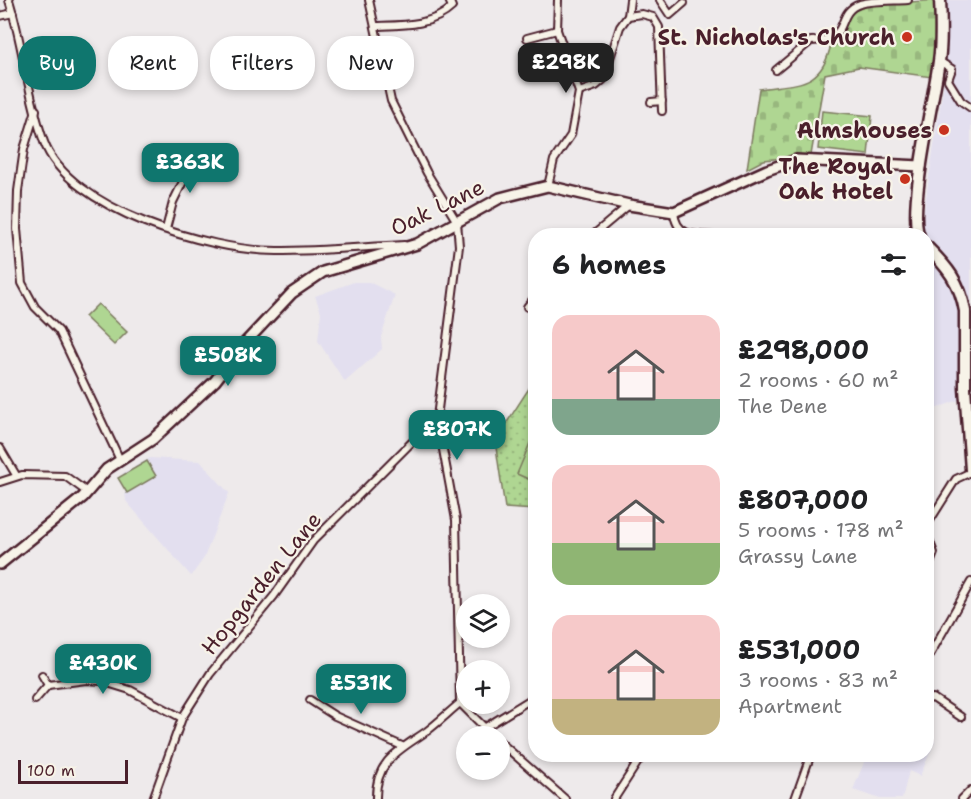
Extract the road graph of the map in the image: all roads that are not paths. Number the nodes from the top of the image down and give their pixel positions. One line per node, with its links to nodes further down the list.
1 (9, 0): 10 (street)
2 (369, 0): 13 (street)
3 (449, 0): 13 (street)
4 (558, 0): 15 (street)
5 (630, 0): 12 (street)
6 (660, 0): 9 (street)
7 (908, 0): 19 (street)
8 (940, 0): 18 (main road)
9 (684, 3)
10 (13, 13): 11 (street); 24 (street)
11 (0, 16)
12 (628, 16): 20 (street); 21 (street)
13 (376, 26): 31 (street)
14 (532, 26): 16 (street)
15 (557, 30): 16 (street); 20 (street)
16 (535, 34): 17 (street)
17 (527, 38)
18 (939, 61): 23 (street); 27 (main road)
19 (776, 70)
20 (579, 92): 28 (street)
21 (662, 101): 22 (street); 25 (street)
22 (651, 102)
23 (971, 108)
24 (36, 110): 35 (street); 40 (street)
25 (662, 111)
26 (197, 153): 35 (street)
27 (921, 166): 30 (street); 34 (main road)
28 (548, 186): 29 (street, Oak Lane); 31 (street, Oak Lane)
29 (629, 206): 30 (street, Oak Lane); 32 (street)
30 (674, 212): 33 (street)
31 (457, 222): 36 (street, Oak Lane); 38 (street)
32 (602, 228)
33 (679, 228)
34 (918, 228)
35 (166, 229): 36 (street)
36 (417, 244): 40 (street, Oak Lane)
37 (934, 253): 41 (main road)
38 (437, 417): 49 (street); 59 (street, Hopgarden Lane)
39 (0, 448): 42 (street)
40 (120, 460): 44 (street, Oak Lane)
41 (971, 471): 45 (street)
42 (16, 475): 43 (street); 44 (street)
43 (0, 482)
44 (87, 492): 46 (street, Oak Lane)
45 (934, 514)
46 (0, 564)
47 (971, 582): 48 (street)
48 (934, 648)
49 (459, 660)
50 (42, 675): 51 (street)
51 (48, 685): 53 (street); 59 (street)
52 (934, 699): 58 (street)
53 (34, 700)
54 (310, 700): 62 (street)
55 (528, 701): 61 (street)
56 (456, 706): 62 (street)
57 (471, 714): 60 (street)
58 (961, 717)
59 (182, 718): 67 (street, Hopgarden Lane)
60 (482, 726)
61 (487, 726)
62 (402, 746): 68 (street)
63 (510, 751): 69 (street)
64 (638, 762): 70 (street)
65 (808, 762): 71 (street)
66 (971, 790): 72 (street)
67 (153, 799)
68 (376, 799)
69 (565, 799)
70 (614, 799)
71 (795, 799)
72 (962, 799)

